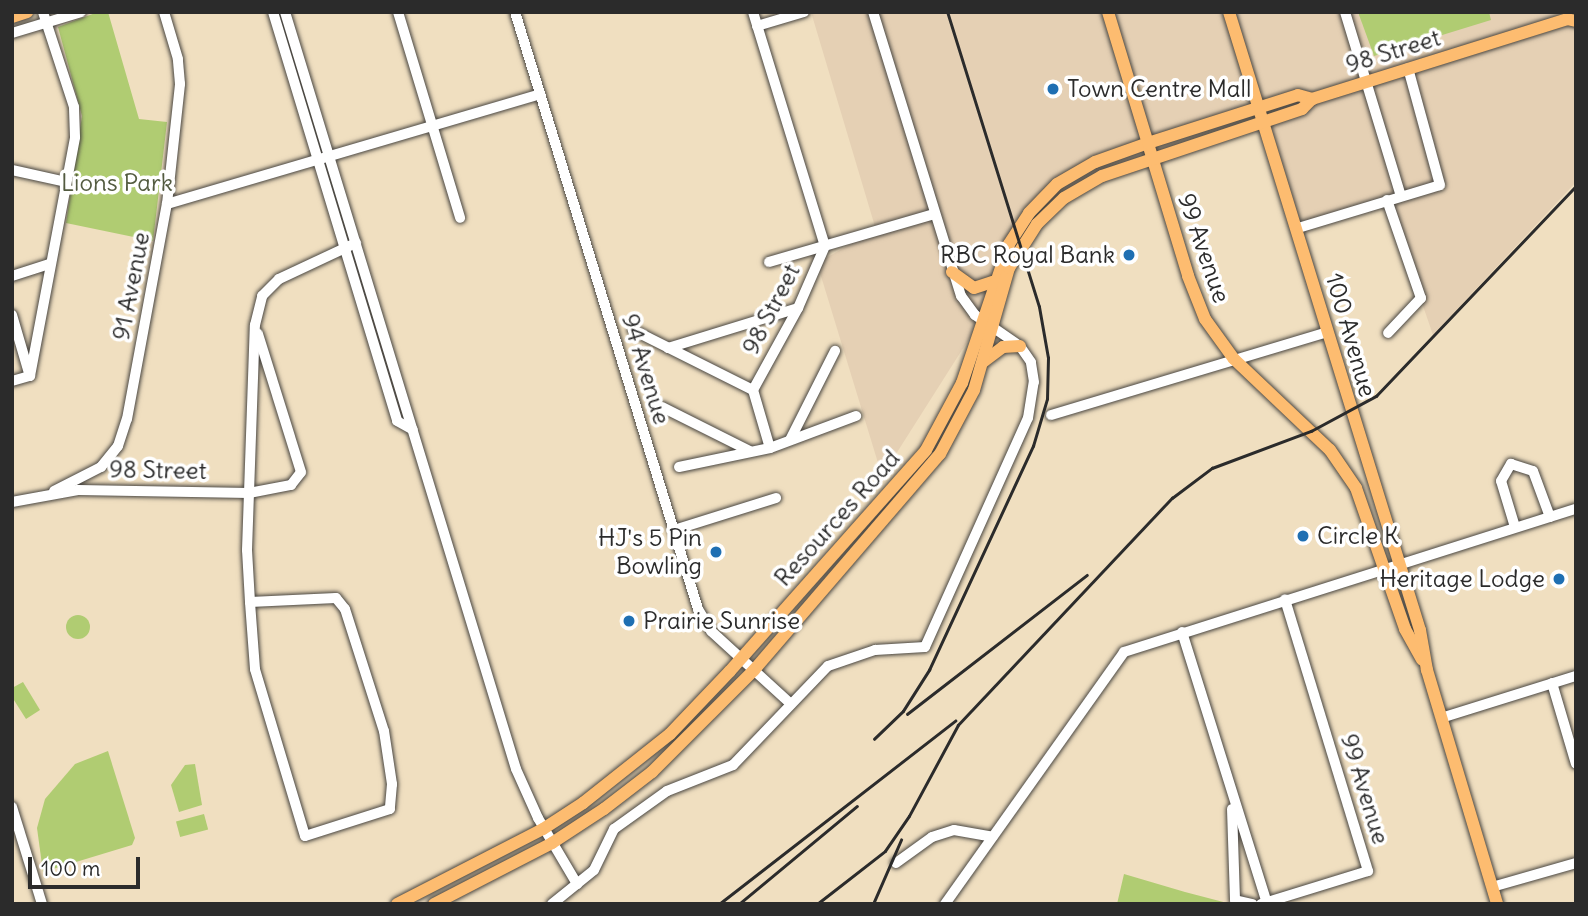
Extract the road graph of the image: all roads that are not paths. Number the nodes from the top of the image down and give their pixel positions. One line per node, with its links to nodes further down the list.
1 (27, 12): 14 (main road)
2 (81, 12): 16 (street)
3 (164, 12): 34 (street, 91 Avenue)
4 (273, 12): 29 (street)
5 (285, 12): 27 (street)
6 (398, 12): 25 (street)
7 (515, 12): 21 (street, 94 Avenue)
8 (753, 12): 17 (street)
9 (804, 12): 17 (street)
10 (873, 12): 35 (street)
11 (1108, 12): 26 (main road, 99 Avenue)
12 (1230, 12): 23 (main road, 100 Avenue)
13 (1345, 12): 20 (street)
14 (12, 17)
15 (1572, 17): 19 (main road, 98 Street)
16 (44, 18): 18 (street); 31 (street)
17 (757, 26): 39 (street)
18 (12, 33)
19 (1408, 68): 20 (main road, 98 Street); 32 (street)
20 (1365, 82): 22 (main road, 98 Street); 32 (street)
21 (540, 94): 25 (street); 77 (street, 94 Avenue)
22 (1312, 99): 23 (main road, 98 Street); 24 (main road, 98 Street)
23 (1259, 107): 24 (main road, 100 Avenue); 26 (main road, 98 Street)
24 (1264, 121): 28 (main road, 98 Street); 37 (main road, 100 Avenue)
25 (432, 126): 27 (street); 36 (street)
26 (1148, 143): 28 (main road, 99 Avenue); 45 (main road, Resources Road)
27 (330, 157): 29 (street); 38 (street)
28 (1152, 157): 50 (main road, Resources Road); 57 (main road, 99 Avenue)
29 (317, 160): 34 (street); 40 (street)
30 (12, 170): 31 (street)
31 (66, 182): 42 (street)
32 (1401, 196): 33 (street)
33 (1387, 201): 37 (street); 53 (street)
34 (167, 204): 70 (street, 91 Avenue)
35 (934, 214): 39 (street, 98 Street); 43 (street)
36 (460, 218)
37 (1298, 228): 52 (main road, 100 Avenue)
38 (356, 243): 40 (street); 65 (street)
39 (825, 246): 41 (street, 98 Street); 46 (street, 98 Street)
40 (344, 248): 49 (street); 65 (street)
41 (769, 262)
42 (50, 264): 44 (street); 59 (street)
43 (952, 272): 45 (main road); 48 (street)
44 (12, 276)
45 (993, 282): 48 (main road, Resources Road)
46 (798, 308): 55 (street); 61 (street, 98 Street)
47 (12, 315): 59 (street)
48 (981, 320): 50 (street); 83 (main road, Resources Road)
49 (255, 325): 71 (street); 71 (street, 98 Street)
50 (993, 327): 54 (street); 58 (main road, Resources Road)
51 (633, 330): 55 (street)
52 (1328, 332): 57 (street); 78 (main road, 100 Avenue)
53 (1388, 333)
54 (1020, 346): 58 (main road); 88 (street)
55 (668, 348): 61 (street)
56 (835, 351): 66 (street)
57 (1234, 359): 63 (street); 79 (main road, 99 Avenue)
58 (983, 363): 84 (main road, Resources Road)
59 (30, 376): 60 (street)
60 (12, 381)
61 (753, 390): 67 (street)
62 (662, 407): 68 (street)
63 (1051, 415)
64 (856, 416): 66 (street)
65 (413, 430): 93 (street)
66 (790, 440): 67 (street)
67 (770, 448): 68 (street)
68 (750, 452): 69 (street)
69 (679, 467)
70 (54, 491): 71 (street, 98 Street); 73 (street, 98 Street)
71 (248, 493): 81 (street)
72 (776, 498): 77 (street)
73 (12, 502)
74 (1576, 509): 75 (street)
75 (1550, 517): 76 (street); 76 (street)
76 (1515, 527): 78 (street)
77 (674, 530): 83 (street, 94 Avenue)
78 (1399, 563): 79 (street); 85 (main road, 100 Avenue)
79 (1383, 568): 80 (street); 85 (main road, 100 Avenue)
80 (1285, 599): 82 (street); 100 (street, 99 Avenue)
81 (250, 602): 81 (street)
82 (1182, 632): 91 (street); 94 (street)
83 (739, 657): 84 (street, 94 Avenue); 93 (main road, Resources Road)
84 (754, 670): 88 (street, 94 Avenue); 95 (main road, Resources Road)
85 (1427, 670): 89 (main road, 100 Avenue)
86 (1576, 676): 87 (street)
87 (1552, 683): 89 (street); 90 (street)
88 (791, 704): 98 (street)
89 (1441, 718): 99 (main road, 100 Avenue)
90 (1576, 764)
91 (1232, 792): 100 (street); 106 (street)
92 (12, 807): 101 (street)
93 (544, 829): 95 (street); 102 (main road, Resources Road)
94 (992, 837): 96 (street); 105 (street)
95 (552, 843): 98 (street); 103 (main road, Resources Road)
96 (896, 863)
97 (1576, 863): 99 (street)
98 (576, 884): 104 (street)
99 (1492, 887): 107 (main road, 100 Avenue)
100 (1265, 903)
101 (42, 904)
102 (397, 904)
103 (434, 904)
104 (552, 904)
105 (945, 904)
106 (1253, 904)
107 (1497, 904)

